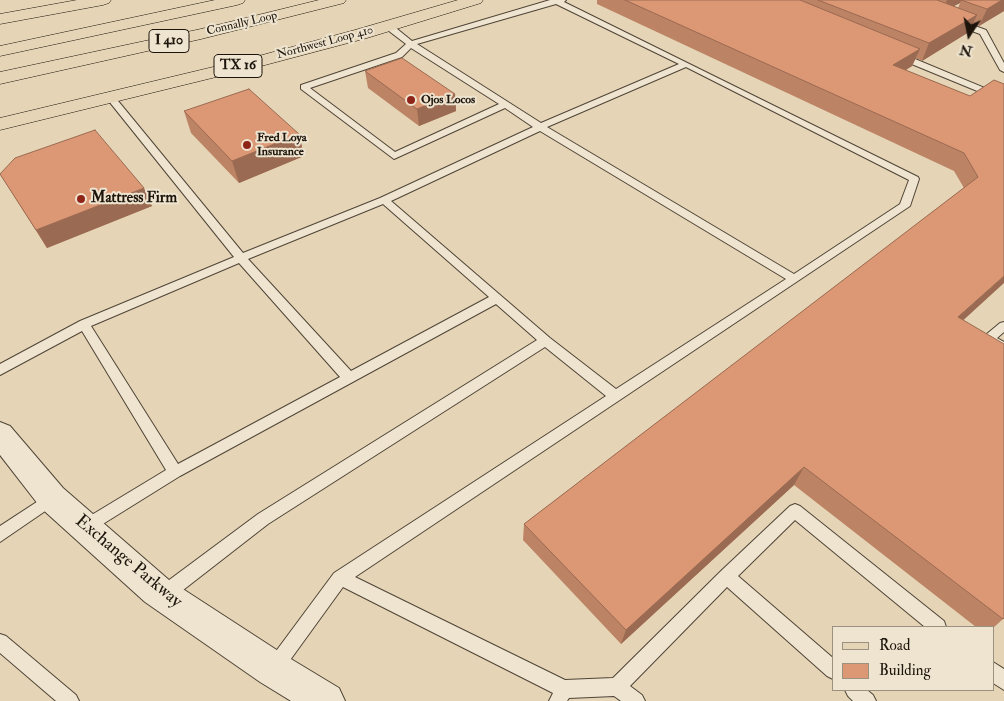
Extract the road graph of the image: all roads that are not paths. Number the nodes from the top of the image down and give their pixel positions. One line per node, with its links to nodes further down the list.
1 (104, 0): 6 (main road)
2 (236, 0): 10 (main road, Connally Loop / I 410)
3 (338, 0): 14 (main road, Connally Loop / I 410)
4 (474, 0): 8 (main road, Northwest Loop 410 / TX 16)
5 (558, 1): 9 (lane); 12 (lane)
6 (0, 19)
7 (950, 19): 13 (lane)
8 (388, 26): 9 (lane); 15 (main road, Northwest Loop 410 / TX 16)
9 (411, 44): 17 (lane); 17 (lane)
10 (0, 51)
11 (896, 55): 16 (lane)
12 (686, 64): 19 (lane); 22 (lane)
13 (1004, 70)
14 (0, 78)
15 (111, 98): 18 (main road, Northwest Loop 410 / TX 16); 21 (lane)
16 (1004, 98)
17 (506, 105): 19 (lane)
18 (0, 124)
19 (540, 127): 20 (lane); 22 (lane)
20 (384, 200): 21 (lane); 23 (lane)
21 (241, 258): 24 (lane); 29 (lane)
22 (794, 279): 30 (lane)
23 (497, 298): 26 (lane); 29 (lane)
24 (84, 324): 28 (lane); 32 (lane)
25 (1004, 326): 27 (lane)
26 (546, 341): 30 (lane); 38 (lane)
27 (1004, 348)
28 (0, 370)
29 (349, 378): 32 (lane)
30 (615, 396): 37 (lane)
31 (0, 434): 33 (street, Exchange Parkway)
32 (175, 472): 34 (lane)
33 (52, 498): 34 (street, Exchange Parkway); 35 (lane)
34 (85, 527): 38 (street, Exchange Parkway)
35 (0, 534)
36 (727, 576): 39 (lane); 42 (lane); 45 (lane)
37 (340, 578): 41 (lane); 47 (lane)
38 (163, 595): 41 (street, Exchange Parkway)
39 (937, 626)
40 (0, 642): 48 (lane)
41 (273, 669): 49 (street, Exchange Parkway)
42 (832, 669)
43 (994, 673): 44 (lane)
44 (1004, 681)
45 (618, 687): 47 (lane); 50 (lane)
46 (855, 691): 51 (lane)
47 (561, 695)
48 (70, 701)
49 (326, 701)
50 (636, 701)
51 (867, 701)

